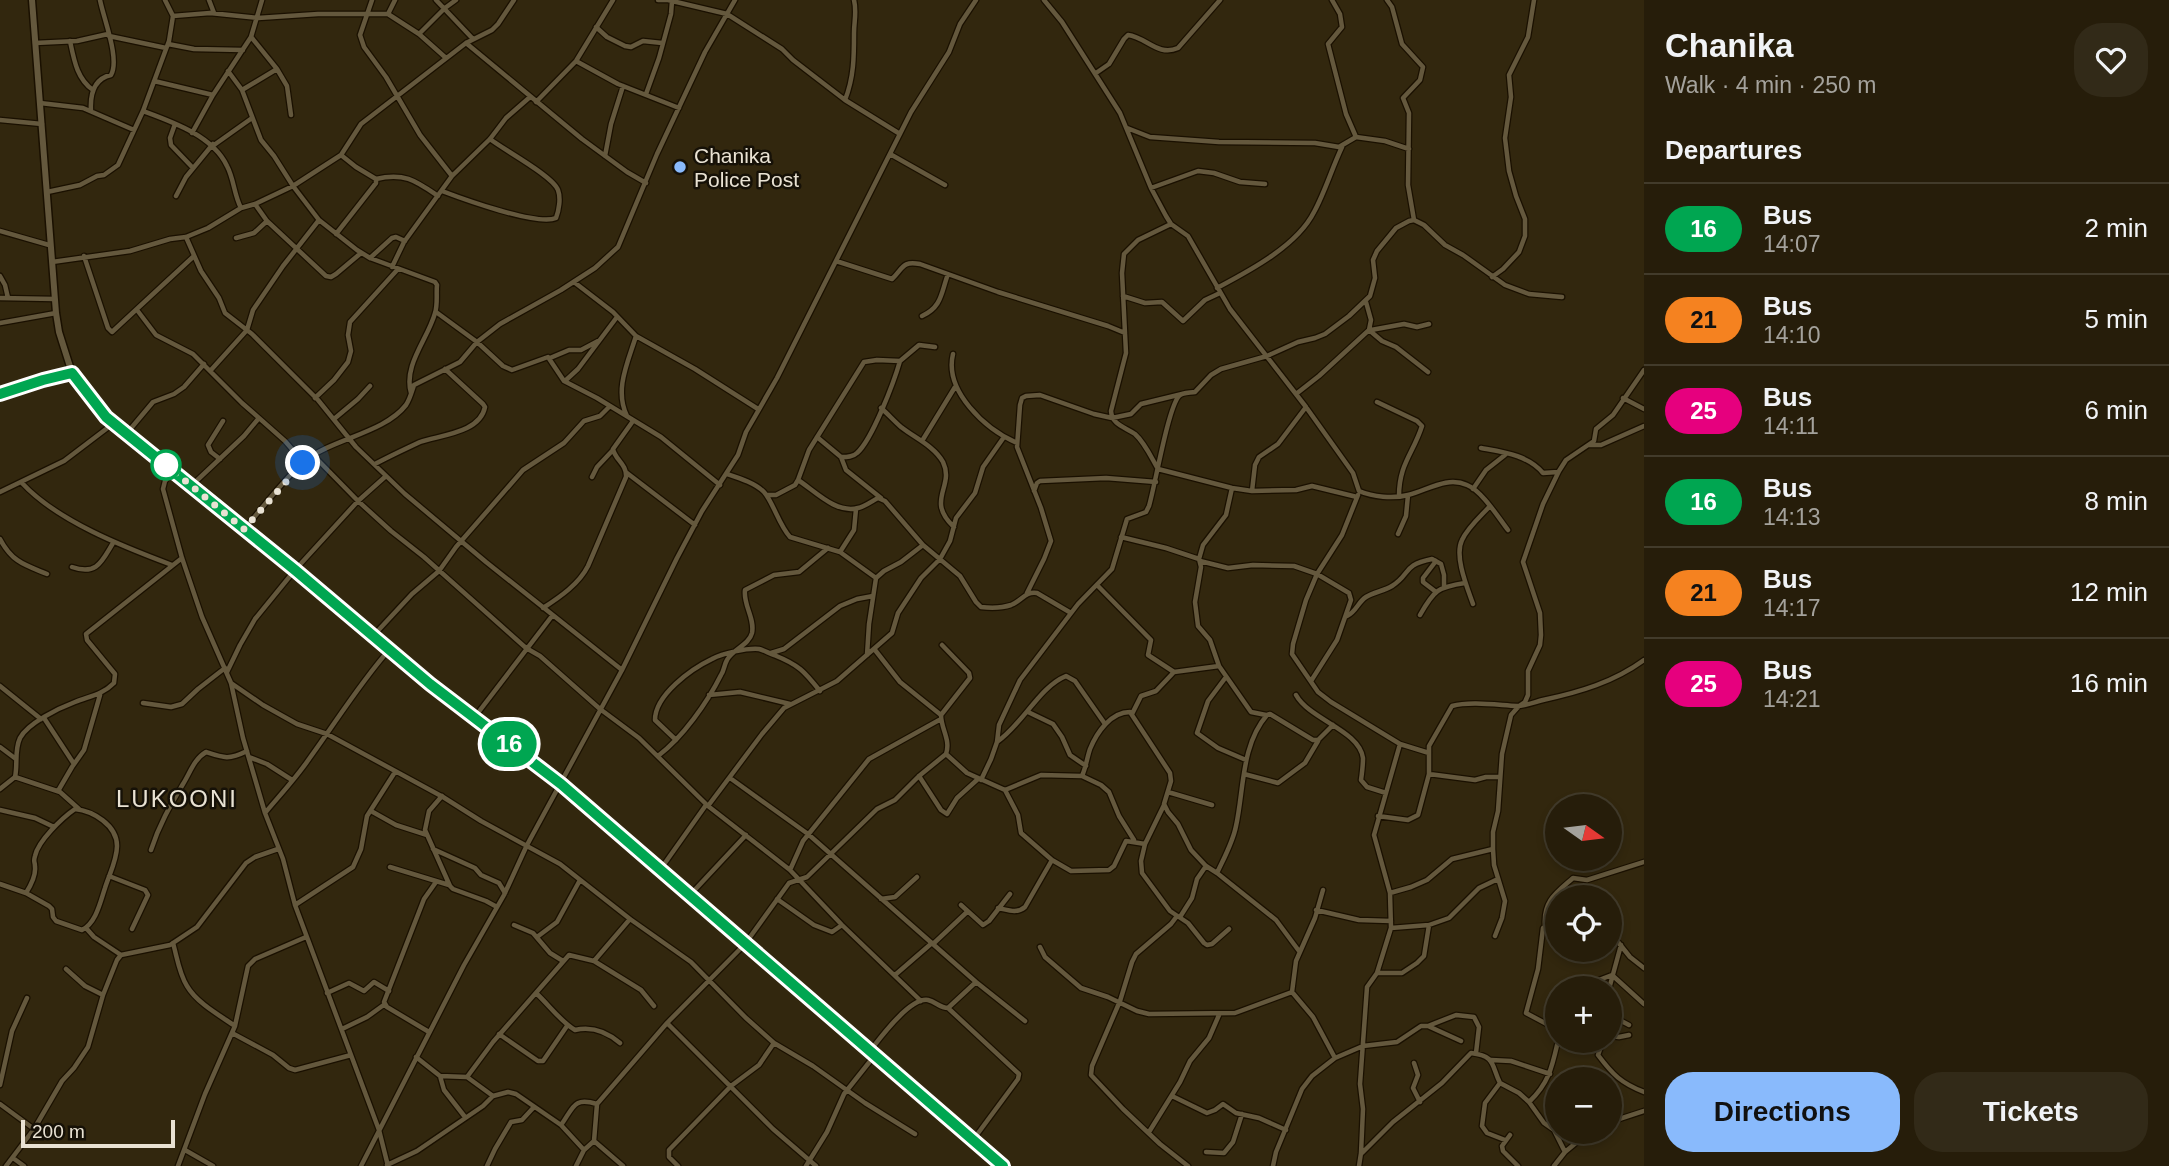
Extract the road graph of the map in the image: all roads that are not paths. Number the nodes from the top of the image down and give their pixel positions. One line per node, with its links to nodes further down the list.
1 (32, 0): 38 (main road)
2 (100, 0): 34 (street)
3 (165, 0): 30 (street)
4 (209, 0): 26 (street)
5 (262, 0): 31 (street)
6 (372, 0): 28 (street)
7 (396, 0): 29 (street)
8 (436, 0): 24 (street)
9 (456, 0): 24 (street)
10 (506, 0): 25 (street)
11 (514, 0): 25 (street)
12 (613, 0): 32 (street)
13 (657, 0): 14 (street)
14 (669, 0): 23 (street); 40 (street)
15 (736, 0): 27 (street)
16 (854, 0): 56 (street)
17 (976, 0): 70 (street)
18 (1044, 0): 47 (street)
19 (1220, 0): 47 (street)
20 (1332, 0): 71 (street)
21 (1387, 0): 75 (street)
22 (1534, 0): 113 (street)
23 (694, 3): 27 (street)
24 (445, 8): 33 (street); 36 (street)
25 (509, 8): 36 (street)
26 (214, 13): 30 (street); 31 (street)
27 (727, 13): 56 (street); 59 (street)
28 (367, 14): 29 (street); 31 (street); 54 (street)
29 (388, 14): 33 (street)
30 (173, 16): 41 (street)
31 (258, 18): 35 (street)
32 (596, 27): 40 (street); 44 (street)
33 (419, 34): 43 (street)
34 (108, 35): 37 (street); 41 (street); 50 (street)
35 (251, 37): 42 (street); 45 (street)
36 (473, 39): 39 (street)
37 (70, 41): 38 (street); 50 (street)
38 (34, 43): 57 (main road)
39 (466, 43): 43 (street); 55 (street)
40 (662, 43): 52 (street)
41 (167, 46): 42 (street); 48 (street)
42 (243, 50): 46 (street)
43 (446, 58): 54 (street)
44 (576, 61): 49 (street); 58 (street)
45 (277, 69): 51 (street); 62 (street)
46 (228, 71): 51 (street); 53 (street)
47 (1096, 74): 67 (street)
48 (154, 80): 53 (street); 61 (street)
49 (623, 86): 52 (street); 78 (street)
50 (93, 90): 60 (street)
51 (242, 90): 63 (street)
52 (646, 94): 59 (street)
53 (213, 95): 69 (street)
54 (396, 97): 77 (street); 80 (street)
55 (530, 97): 58 (street); 72 (street)
56 (845, 100): 70 (street)
57 (40, 103): 60 (street); 65 (main road)
58 (536, 103): 78 (street)
59 (680, 108): 82 (street)
60 (91, 111): 68 (street)
61 (143, 111): 66 (street); 68 (street)
62 (291, 115)
63 (252, 118): 73 (street); 85 (street)
64 (0, 120): 65 (street)
65 (42, 124): 88 (main road)
66 (175, 124): 69 (street); 79 (street)
67 (1126, 128): 74 (street); 86 (street)
68 (134, 130): 88 (street)
69 (192, 133): 73 (street)
70 (900, 134): 76 (street)
71 (1356, 137): 74 (street); 75 (street)
72 (490, 139): 80 (street); 87 (street)
73 (213, 145): 79 (street); 92 (street)
74 (1342, 147): 115 (street)
75 (1409, 149): 94 (street)
76 (890, 154): 84 (street); 108 (street)
77 (341, 155): 81 (street); 85 (street)
78 (605, 156): 82 (street)
79 (193, 168): 89 (street)
80 (452, 176): 87 (street)
81 (376, 179): 90 (street); 98 (street)
82 (646, 183): 114 (street)
83 (1265, 184): 86 (street)
84 (945, 185)
85 (293, 187): 91 (street); 93 (street)
86 (1151, 188): 96 (street)
87 (442, 191): 90 (street)
88 (46, 192): 102 (main road)
89 (176, 196)
90 (438, 196): 101 (street)
91 (255, 204): 92 (street); 95 (street)
92 (241, 208): 99 (street)
93 (319, 220): 98 (street); 103 (street)
94 (1414, 220): 113 (street); 121 (street)
95 (267, 221): 100 (street); 103 (street)
96 (1171, 224): 115 (street); 116 (street)
97 (0, 231): 102 (street)
98 (335, 234): 104 (street)
99 (186, 237): 105 (street); 106 (street)
100 (236, 238)
101 (405, 241): 107 (street); 110 (street)
102 (50, 245): 109 (main road)
103 (297, 248): 104 (street); 129 (street)
104 (361, 253): 107 (street)
105 (85, 256): 109 (street); 122 (street)
106 (194, 256): 122 (street); 129 (street)
107 (370, 258): 110 (street)
108 (836, 261): 111 (street); 159 (street)
109 (52, 262): 120 (main road)
110 (395, 268): 123 (street); 153 (street)
111 (948, 274): 125 (street); 131 (street)
112 (0, 276): 119 (street)
113 (1492, 277): 117 (street)
114 (574, 282): 126 (street); 134 (street)
115 (1218, 290): 116 (street); 137 (street)
116 (1123, 296): 131 (street)
117 (1562, 297)
118 (0, 298): 119 (street)
119 (8, 298): 120 (street)
120 (55, 299): 124 (main road)
121 (1366, 302): 130 (street); 137 (street)
122 (137, 310): 140 (street)
123 (436, 312): 134 (street); 149 (street)
124 (56, 313): 127 (street); 145 (main road)
125 (922, 316)
126 (617, 317): 132 (street); 133 (street)
127 (0, 323)
128 (1429, 324): 130 (street)
129 (247, 330): 142 (street); 153 (street)
130 (1370, 330): 144 (street); 152 (street)
131 (1126, 333): 163 (street)
132 (636, 336): 159 (street); 161 (street)
133 (601, 338): 138 (street); 146 (street)
134 (477, 342): 138 (street); 141 (street)
135 (935, 346): 139 (street)
136 (953, 354): 148 (street)
137 (1267, 356): 151 (street); 152 (street)
138 (550, 358): 146 (street)
139 (900, 361): 158 (street); 170 (street)
140 (204, 364): 142 (street); 169 (street)
141 (445, 369): 149 (street); 183 (street)
142 (211, 370): 162 (street)
143 (1644, 370): 154 (street)
144 (1428, 372)
145 (72, 373): 150 (main road); 167 (main road)
146 (564, 381): 156 (street)
147 (370, 386): 164 (street)
148 (956, 387): 171 (street); 173 (street)
149 (411, 393): 172 (street)
150 (0, 394)
151 (1182, 394): 163 (street); 184 (street)
152 (1296, 394): 157 (street)
153 (315, 398): 164 (street)
154 (1623, 398): 160 (street); 175 (street)
155 (1377, 402): 204 (street)
156 (610, 406): 161 (street); 216 (street)
157 (1306, 407): 199 (street); 201 (street)
158 (881, 408): 173 (street); 180 (street)
159 (758, 409): 188 (street)
160 (1644, 409)
161 (627, 417): 166 (street)
162 (259, 418): 181 (street); 182 (street)
163 (1112, 418): 174 (street); 184 (street)
164 (334, 419): 172 (street)
165 (223, 421): 181 (street)
166 (633, 421): 177 (street); 194 (street)
167 (114, 424): 169 (main road); 193 (street)
168 (1644, 426): 175 (street)
169 (127, 433): 185 (main road)
170 (817, 437): 180 (street); 191 (street)
171 (1003, 437): 174 (street); 210 (street)
172 (348, 438): 179 (street); 183 (street)
173 (922, 441): 210 (street)
174 (1017, 443): 198 (street)
175 (1588, 445): 186 (street)
176 (1481, 447): 178 (street)
177 (613, 449): 187 (street); 190 (street)
178 (1505, 454): 186 (street); 197 (street)
179 (313, 455): 182 (street); 206 (street)
180 (841, 457): 205 (street)
181 (220, 459): 195 (street)
182 (303, 463): 211 (street)
183 (375, 464): 189 (street)
184 (1158, 469): 192 (street); 196 (street)
185 (174, 471): 195 (main road); 221 (street)
186 (1559, 471): 267 (street)
187 (627, 473): 209 (street); 239 (street)
188 (727, 474): 194 (street); 202 (street)
189 (386, 476): 206 (street); 216 (street)
190 (592, 477)
191 (798, 480): 202 (street); 208 (street)
192 (1156, 482): 198 (street); 214 (street)
193 (22, 483): 200 (street); 217 (street)
194 (720, 485): 209 (street)
195 (191, 486): 211 (main road)
196 (1232, 488): 199 (street); 223 (street)
197 (1473, 489): 203 (street); 207 (street)
198 (1034, 491): 236 (street)
199 (1252, 491): 201 (street)
200 (0, 492)
201 (1358, 494): 204 (street); 229 (street)
202 (767, 495): 219 (street)
203 (1408, 495): 204 (street); 213 (street)
204 (1399, 496)
205 (881, 498): 208 (street); 218 (street)
206 (358, 501): 227 (street); 228 (street)
207 (1490, 506): 212 (street); 232 (street)
208 (856, 509): 220 (street)
209 (695, 525): 254 (street)
210 (954, 527): 222 (street)
211 (244, 529): 227 (main road)
212 (1508, 530)
213 (1398, 534)
214 (1121, 537): 223 (street); 233 (street)
215 (0, 539): 230 (street)
216 (462, 541): 228 (street); 239 (street)
217 (113, 543): 225 (street); 226 (street)
218 (923, 545): 222 (street); 231 (street)
219 (828, 548): 220 (street); 249 (street)
220 (840, 552): 231 (street)
221 (182, 558): 225 (street); 255 (street)
222 (940, 559): 236 (street); 248 (street)
223 (1200, 560): 229 (street); 253 (street)
224 (1436, 561): 234 (street); 235 (street); 243 (street)
225 (173, 566): 262 (street)
226 (72, 567)
227 (295, 570): 244 (main road); 255 (street)
228 (439, 571): 244 (street); 246 (street)
229 (1317, 574): 243 (street); 258 (street)
230 (47, 575)
231 (876, 578): 237 (street)
232 (1465, 583): 234 (street); 238 (street)
233 (1097, 585): 240 (street); 256 (street)
234 (1444, 586): 235 (street)
235 (1436, 592): 241 (street)
236 (1027, 593): 240 (street)
237 (873, 596): 250 (street); 251 (street)
238 (1473, 604)
239 (543, 608): 242 (street)
240 (1071, 613): 280 (street)
241 (1420, 615)
242 (552, 616): 246 (street); 254 (street)
243 (1345, 617): 258 (street)
244 (373, 636): 247 (main road)
245 (942, 645): 272 (street)
246 (526, 648): 268 (street); 274 (street)
247 (389, 650): 274 (main road); 277 (street)
248 (875, 650): 251 (street); 272 (street)
249 (736, 651): 250 (street); 263 (street); 278 (street)
250 (770, 654): 261 (street)
251 (867, 657): 261 (street)
252 (1644, 660): 267 (street)
253 (1219, 666): 256 (street); 257 (street)
254 (622, 670): 268 (street)
255 (226, 671): 259 (street); 265 (street)
256 (1174, 672): 270 (street)
257 (1226, 677): 271 (street); 288 (street)
258 (1311, 681): 281 (street)
259 (231, 683): 277 (street); 284 (street)
260 (0, 686): 273 (street)
261 (820, 691): 266 (street)
262 (100, 694): 273 (street); 289 (street)
263 (708, 695): 266 (street); 278 (street)
264 (1296, 695): 276 (street)
265 (143, 704)
266 (791, 704): 298 (street)
267 (1518, 706): 283 (street); 297 (street)
268 (600, 709): 286 (street); 301 (street)
269 (1028, 712): 275 (street); 280 (street); 290 (street)
270 (1132, 714): 275 (street); 305 (street)
271 (1267, 715): 279 (street); 288 (street)
272 (941, 717): 285 (street); 317 (street)
273 (43, 718): 287 (street); 289 (street)
274 (474, 718): 301 (main road)
275 (1105, 724): 290 (street)
276 (1333, 725): 279 (street); 306 (street)
277 (327, 734): 291 (street); 300 (street)
278 (677, 740): 286 (street)
279 (1318, 740): 292 (street)
280 (997, 742): 299 (street)
281 (1400, 744): 283 (street); 306 (street)
282 (0, 747): 287 (street)
283 (1429, 753): 293 (street)
284 (248, 754): 300 (street); 314 (street); 326 (street)
285 (946, 754): 294 (street); 299 (street)
286 (658, 756): 309 (street)
287 (16, 759): 296 (street)
288 (1246, 760): 292 (street)
289 (74, 764): 304 (street)
290 (1086, 766): 295 (street)
291 (395, 772): 307 (street); 313 (street)
292 (1244, 774): 334 (street)
293 (1429, 774): 297 (street); 315 (street)
294 (919, 776): 299 (street); 327 (street)
295 (1082, 776): 303 (street); 320 (street)
296 (15, 777): 302 (street); 304 (street)
297 (1499, 777): 325 (street)
298 (730, 778): 309 (street); 317 (street)
299 (979, 779): 303 (street)
300 (292, 780): 314 (street)
301 (561, 784): 322 (street); 332 (main road)
302 (0, 789)
303 (1005, 790): 328 (street)
304 (58, 791): 312 (street)
305 (1168, 792): 308 (street); 310 (street)
306 (1386, 793): 315 (street)
307 (442, 796): 318 (street); 322 (street)
308 (1164, 804): 321 (street); 330 (street)
309 (707, 805): 319 (street); 332 (street)
310 (1212, 805)
311 (0, 810): 316 (street)
312 (80, 810): 316 (street); 335 (street)
313 (370, 811): 318 (street); 352 (street)
314 (265, 813): 323 (street)
315 (1378, 816): 347 (street)
316 (54, 827): 345 (street)
317 (808, 834): 327 (street); 333 (street)
318 (428, 835): 324 (street)
319 (746, 835): 333 (street); 349 (street)
320 (1135, 842): 321 (street); 328 (street)
321 (1145, 844): 358 (street)
322 (527, 845): 339 (street); 346 (street)
323 (278, 849): 352 (street); 371 (street)
324 (432, 849): 343 (street); 346 (street)
325 (1493, 849): 338 (street); 347 (street)
326 (151, 850)
327 (831, 855): 337 (street); 351 (street)
328 (1052, 860): 355 (street)
329 (1644, 862): 342 (street)
330 (1206, 866): 334 (street); 358 (street)
331 (390, 867): 340 (street)
332 (660, 870): 349 (main road)
333 (790, 870): 337 (street)
334 (1217, 873): 376 (street)
335 (109, 876): 365 (street); 366 (street)
336 (917, 877): 351 (street)
337 (799, 878): 350 (street); 361 (street)
338 (1497, 879): 363 (street); 368 (street)
339 (580, 880): 359 (street); 370 (street)
340 (436, 881): 343 (street); 388 (street)
341 (0, 884): 345 (street)
342 (1565, 885)
343 (450, 886): 354 (street)
344 (1323, 890): 356 (street)
345 (26, 893): 365 (street)
346 (505, 893): 354 (street)
347 (1390, 893): 362 (street)
348 (1010, 894): 355 (street)
349 (690, 896): 372 (main road)
350 (777, 899): 361 (street); 372 (street)
351 (880, 899): 373 (street)
352 (295, 905): 369 (street)
353 (961, 905): 357 (street)
354 (497, 908): 410 (street)
355 (998, 908): 357 (street)
356 (1316, 910): 362 (street); 376 (street)
357 (967, 912): 373 (street)
358 (1178, 917): 367 (street); 395 (street)
359 (631, 919): 379 (street); 386 (street)
360 (514, 925): 370 (street)
361 (842, 925): 384 (street)
362 (1391, 925): 363 (street); 383 (street)
363 (1429, 925): 383 (street)
364 (1545, 926): 404 (street)
365 (86, 928): 377 (street)
366 (132, 929)
367 (1229, 929)
368 (1495, 936)
369 (306, 937): 390 (street); 406 (street)
370 (537, 937): 378 (street)
371 (173, 943): 377 (street); 406 (street)
372 (745, 944): 386 (street); 419 (main road)
373 (933, 944): 384 (street); 387 (street)
374 (1622, 946): 381 (street)
375 (1040, 947): 395 (street)
376 (1299, 951): 389 (street)
377 (121, 955): 392 (street)
378 (563, 961): 379 (street); 391 (street)
379 (594, 961): 398 (street)
380 (1616, 962): 385 (street)
381 (1644, 968)
382 (66, 969): 392 (street)
383 (1377, 973): 418 (street)
384 (895, 975): 394 (street)
385 (1612, 975): 397 (street)
386 (709, 981): 403 (street); 416 (street)
387 (976, 982): 399 (street); 401 (street)
388 (388, 991): 390 (street); 396 (street)
389 (1292, 992): 400 (street); 424 (street)
390 (327, 993): 409 (street)
391 (536, 993): 407 (street); 412 (street)
392 (103, 995): 448 (street)
393 (27, 998): 432 (street)
394 (921, 1001): 399 (street); 419 (street)
395 (1120, 1001): 400 (street); 451 (street)
396 (384, 1004): 409 (street); 410 (street)
397 (1644, 1004)
398 (654, 1006)
399 (948, 1009): 454 (street)
400 (1219, 1015): 437 (street)
401 (1025, 1021)
402 (1622, 1021): 405 (street)
403 (667, 1023): 433 (street); 441 (street)
404 (1545, 1023)
405 (1629, 1025)
406 (235, 1026): 411 (street)
407 (567, 1026): 412 (street); 417 (street)
408 (1428, 1026): 415 (street); 418 (street); 421 (street)
409 (342, 1029): 422 (street)
410 (429, 1032): 423 (street)
411 (232, 1033): 422 (street); 458 (street)
412 (499, 1034): 429 (street)
413 (1629, 1035): 414 (street)
414 (1622, 1036)
415 (1461, 1041)
416 (774, 1042): 433 (street); 434 (street)
417 (620, 1043)
418 (1363, 1046): 424 (street); 462 (street)
419 (872, 1053): 434 (street); 454 (main road)
420 (1599, 1053): 435 (street)
421 (1476, 1054): 425 (street); 438 (street)
422 (351, 1055): 449 (street)
423 (416, 1057): 428 (street); 449 (street)
424 (1335, 1058): 450 (street)
425 (1491, 1060): 427 (street); 430 (street)
426 (1414, 1063): 438 (street)
427 (1545, 1072)
428 (440, 1076): 429 (street); 445 (street)
429 (467, 1077): 436 (street)
430 (1500, 1083): 439 (street); 455 (street)
431 (1545, 1084): 439 (street)
432 (0, 1085)
433 (731, 1086): 464 (street); 474 (street)
434 (848, 1089): 452 (street); 464 (street)
435 (1644, 1092)
436 (494, 1096): 442 (street); 445 (street)
437 (1172, 1096): 444 (street); 451 (street)
438 (1420, 1102): 462 (street)
439 (1529, 1102): 461 (street)
440 (0, 1104): 448 (street)
441 (597, 1104): 447 (street); 456 (street)
442 (534, 1107): 447 (street); 471 (street)
443 (1644, 1111): 446 (street)
444 (1242, 1114): 450 (street); 460 (street)
445 (465, 1117): 470 (street)
446 (1622, 1118)
447 (561, 1125): 459 (street)
448 (34, 1129): 463 (street)
449 (379, 1130): 469 (street); 470 (street)
450 (1286, 1130): 478 (street)
451 (1149, 1132): 477 (street)
452 (915, 1134)
453 (1510, 1135): 455 (street)
454 (973, 1140): 476 (main road)
455 (1504, 1140): 480 (street)
456 (594, 1141): 459 (street); 473 (street)
457 (1575, 1144): 461 (street)
458 (185, 1150): 467 (street); 468 (street)
459 (584, 1150): 472 (street)
460 (1206, 1152)
461 (1565, 1152): 481 (street)
462 (1361, 1153): 479 (street)
463 (13, 1158): 465 (street); 466 (street)
464 (808, 1163): 475 (street)
465 (6, 1166)
466 (24, 1166)
467 (178, 1166)
468 (212, 1166)
469 (361, 1166)
470 (387, 1166)
471 (487, 1166)
472 (576, 1166)
473 (622, 1166)
474 (678, 1166)
475 (816, 1166)
476 (1003, 1166)
477 (1188, 1166)
478 (1273, 1166)
479 (1359, 1166)
480 (1518, 1166)
481 (1554, 1166)

